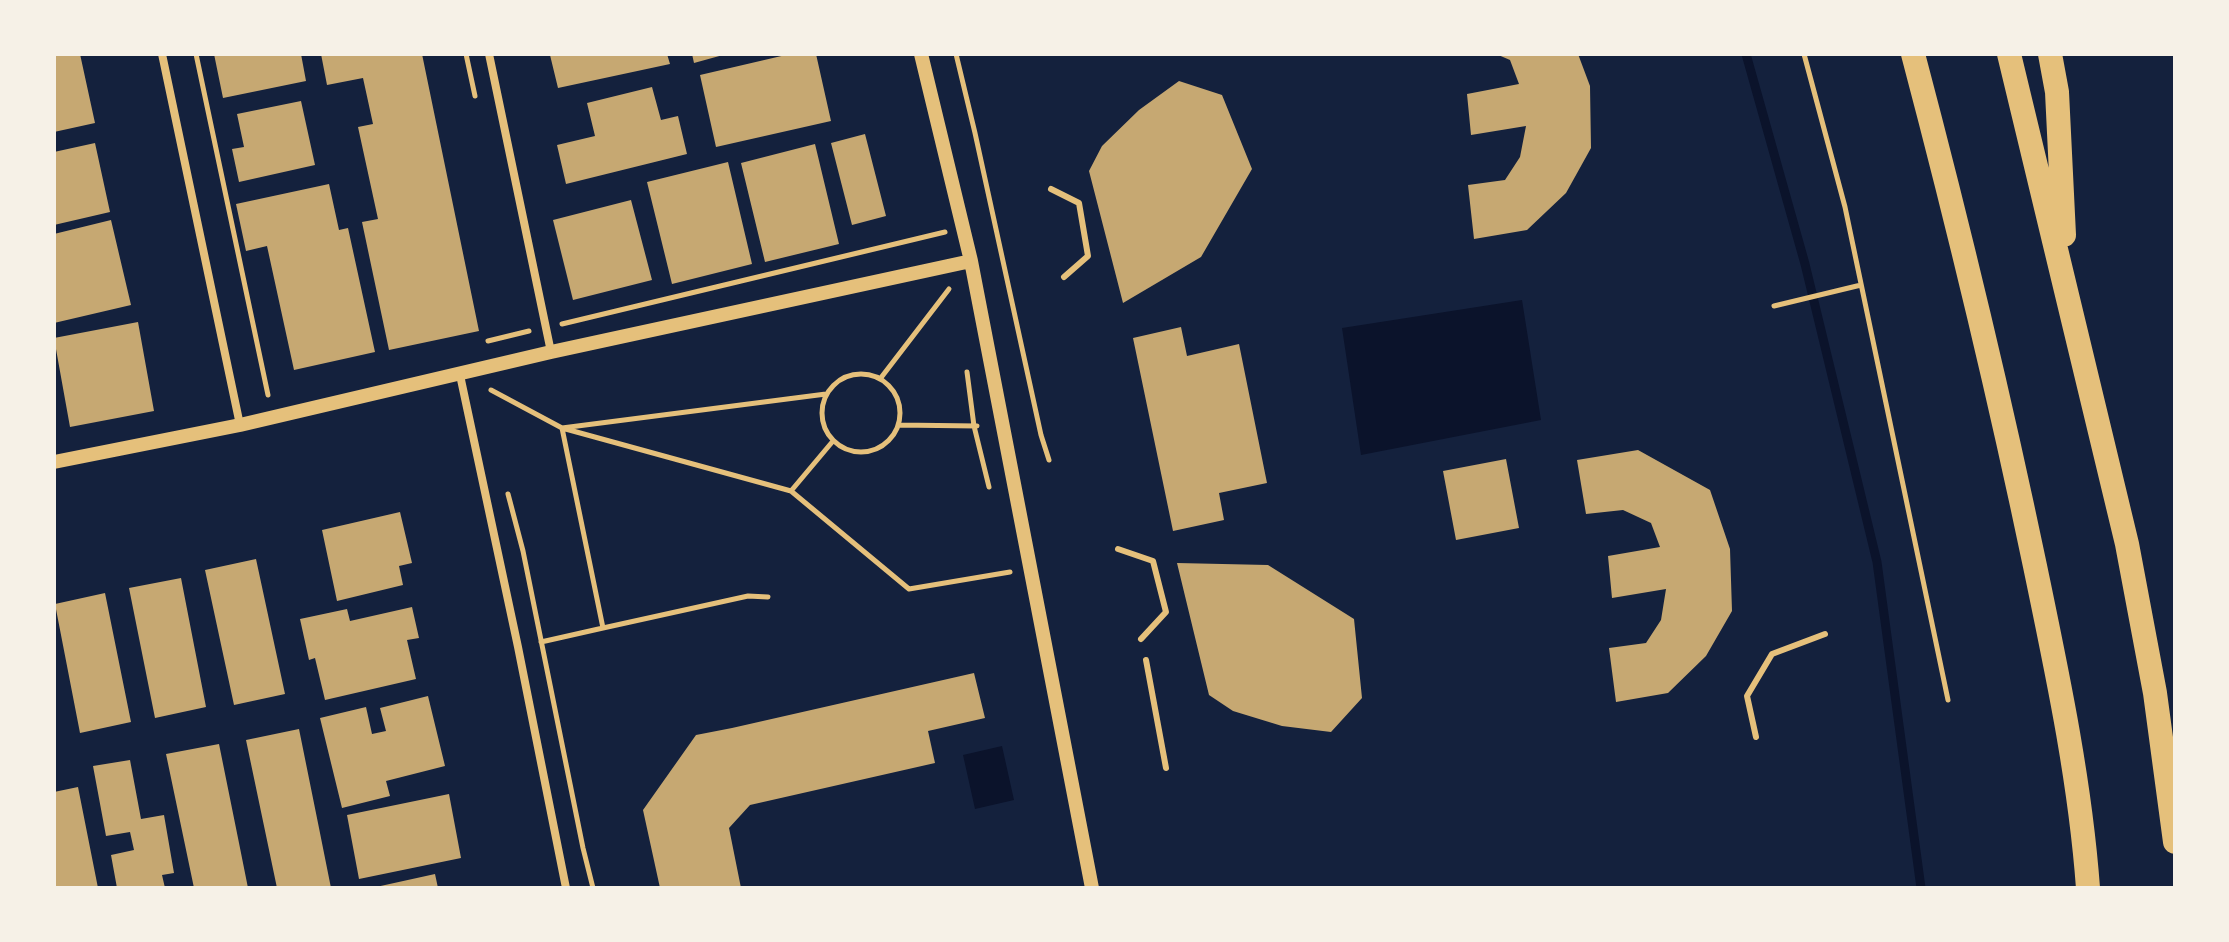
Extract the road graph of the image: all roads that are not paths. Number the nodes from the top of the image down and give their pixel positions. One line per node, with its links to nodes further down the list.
1 (162, 54): 13 (street)
2 (489, 54): 11 (street)
3 (921, 54): 8 (street)
4 (1913, 54): 24 (highway)
5 (2009, 54): 10 (highway)
6 (2050, 54): 10 (highway)
7 (1051, 189): 9 (lane)
8 (971, 261): 11 (street); 23 (street)
9 (1064, 277)
10 (2067, 289): 21 (highway)
11 (551, 352): 12 (street)
12 (460, 375): 13 (street); 22 (street)
13 (240, 425): 14 (street)
14 (54, 462)
15 (1118, 549): 17 (lane)
16 (1825, 634): 19 (lane)
17 (1141, 639)
18 (1146, 660): 20 (lane)
19 (1756, 737)
20 (1166, 768)
21 (2175, 842)
22 (566, 888)
23 (1092, 888)
24 (2088, 888)

